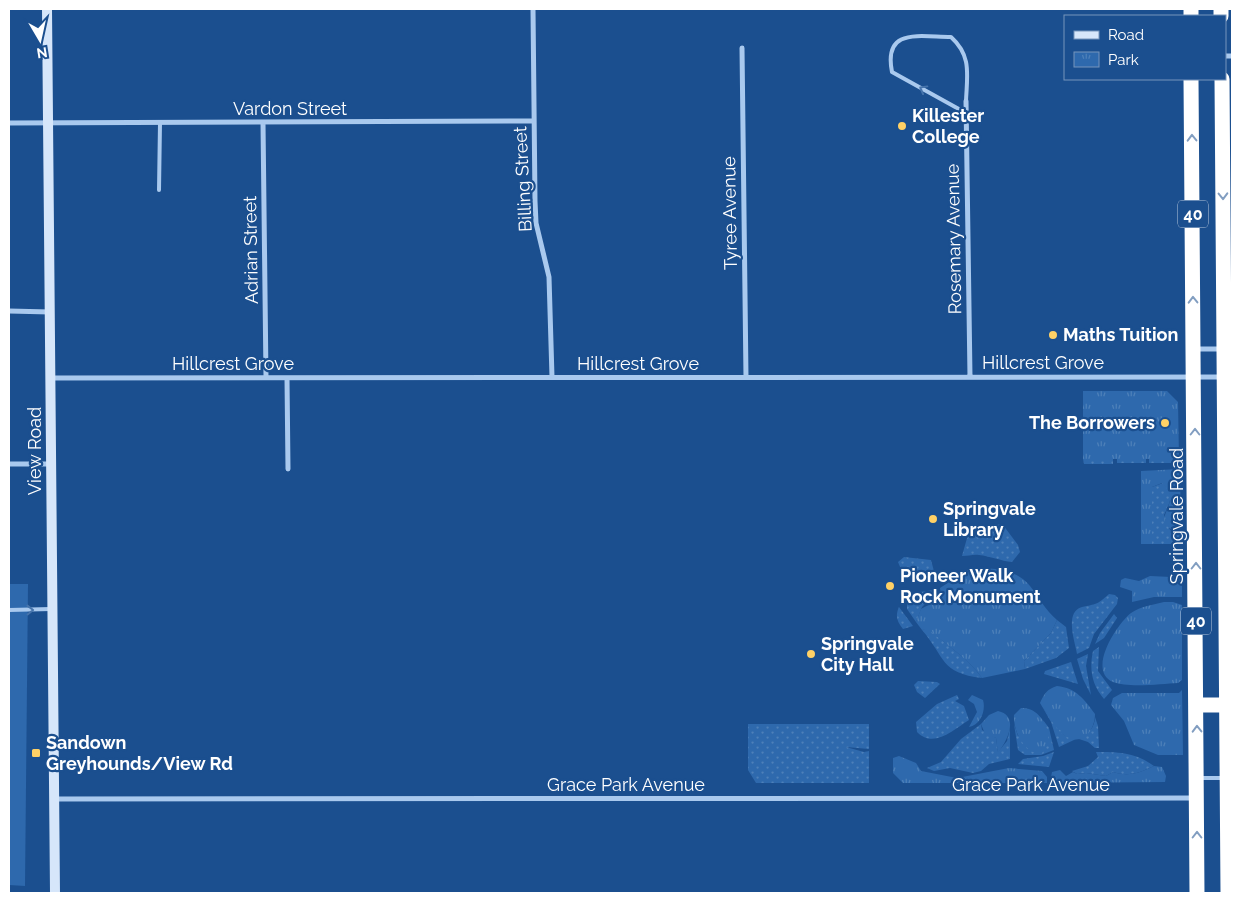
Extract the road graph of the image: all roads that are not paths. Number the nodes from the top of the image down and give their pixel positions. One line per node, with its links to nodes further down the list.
1 (46, 9): 10 (street, View Road)
2 (533, 9): 8 (street, Billing Street)
3 (742, 48): 19 (street, Tyree Avenue)
4 (1191, 80): 16 (highway, Springvale Road / 40, one-way to 4)
5 (1222, 80): 17 (highway, 40, one-way to 17)
6 (966, 101): 7 (street, Rosemary Avenue); 7 (lane, one-way to 6)
7 (966, 113): 20 (street, Rosemary Avenue)
8 (533, 121): 12 (street, Vardon Street); 18 (street, Billing Street)
9 (9, 123): 10 (street, Vardon Street)
10 (47, 123): 11 (street, Vardon Street); 15 (street, View Road)
11 (160, 123): 12 (street, Vardon Street); 13 (lane)
12 (263, 123): 24 (street, Adrian Street)
13 (159, 190)
14 (9, 311): 15 (street)
15 (50, 312): 23 (street, View Road)
16 (1194, 349): 17 (street); 21 (highway, Springvale Road / 40)
17 (1228, 349): 22 (highway, 40)
18 (552, 377): 19 (street, Hillcrest Grove); 25 (street, Hillcrest Grove)
19 (746, 377): 20 (street, Hillcrest Grove)
20 (970, 377): 21 (street, Hillcrest Grove)
21 (1195, 377): 22 (street, Hillcrest Grove); 34 (highway, Springvale Road / 40, one-way to 21)
22 (1225, 377): 26 (highway, 40)
23 (51, 378): 24 (street, Hillcrest Grove); 28 (street, View Road)
24 (266, 378): 25 (street, Hillcrest Grove)
25 (287, 378): 29 (street)
26 (1229, 449): 30 (highway, 40)
27 (9, 464): 28 (street)
28 (51, 464): 31 (street, View Road)
29 (288, 469)
30 (1229, 552): 33 (highway, 40)
31 (52, 609): 32 (lane, one-way to 31); 38 (street, View Road)
32 (9, 610)
33 (1227, 705): 34 (highway); 36 (highway, 40)
34 (1197, 706): 35 (highway, Springvale Road / 40, one-way to 34)
35 (1198, 778): 36 (lane); 37 (highway, Springvale Road / 40)
36 (1228, 778): 41 (highway, 40)
37 (1197, 798): 38 (street, Grace Park Avenue); 40 (highway, Springvale Road / 40, one-way to 37)
38 (56, 799): 39 (street, View Road)
39 (55, 893)
40 (1197, 893)
41 (1228, 893)

